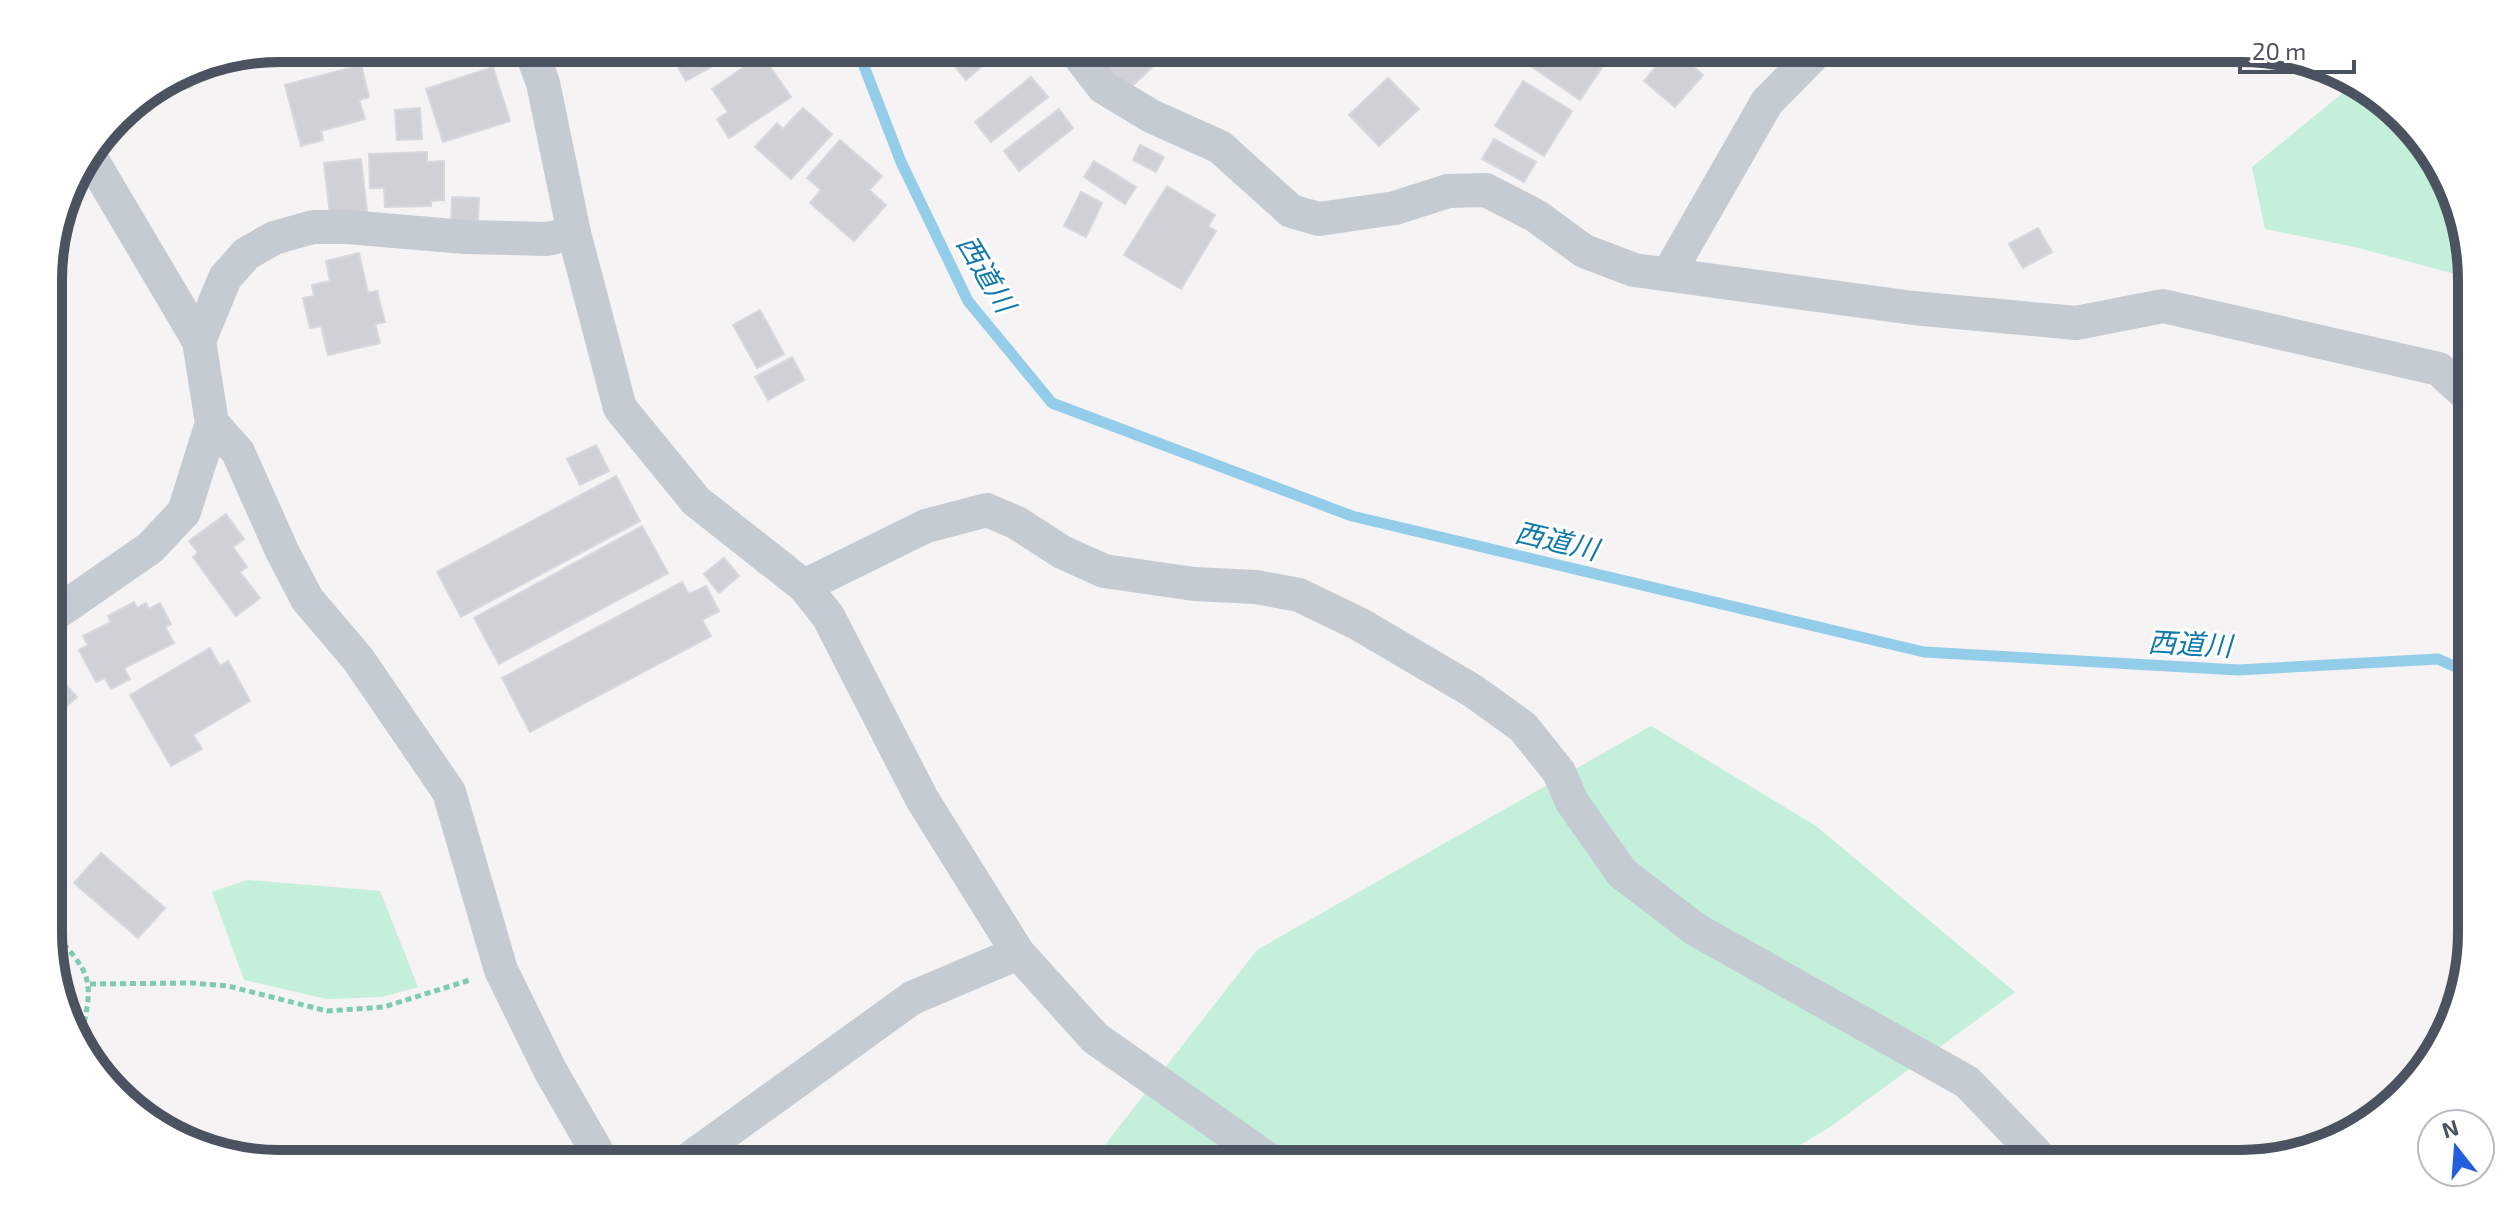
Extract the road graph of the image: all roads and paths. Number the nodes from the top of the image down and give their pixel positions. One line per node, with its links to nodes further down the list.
1 (535, 62): 5 (street)
2 (1084, 62): 6 (street)
3 (1806, 62): 6 (street)
4 (95, 165): 7 (street)
5 (574, 233): 7 (street); 10 (street)
6 (1669, 273): 8 (street)
7 (199, 341): 9 (street)
8 (2458, 387)
9 (212, 423): 11 (street); 14 (street)
10 (804, 586): 13 (street); 20 (street)
11 (62, 609)
12 (63, 943): 15 (path)
13 (1018, 953): 18 (street); 19 (street)
14 (501, 970): 15 (path); 17 (street)
15 (90, 984): 16 (path)
16 (84, 1026)
17 (596, 1150)
18 (701, 1150)
19 (1255, 1150)
20 (2033, 1150)

